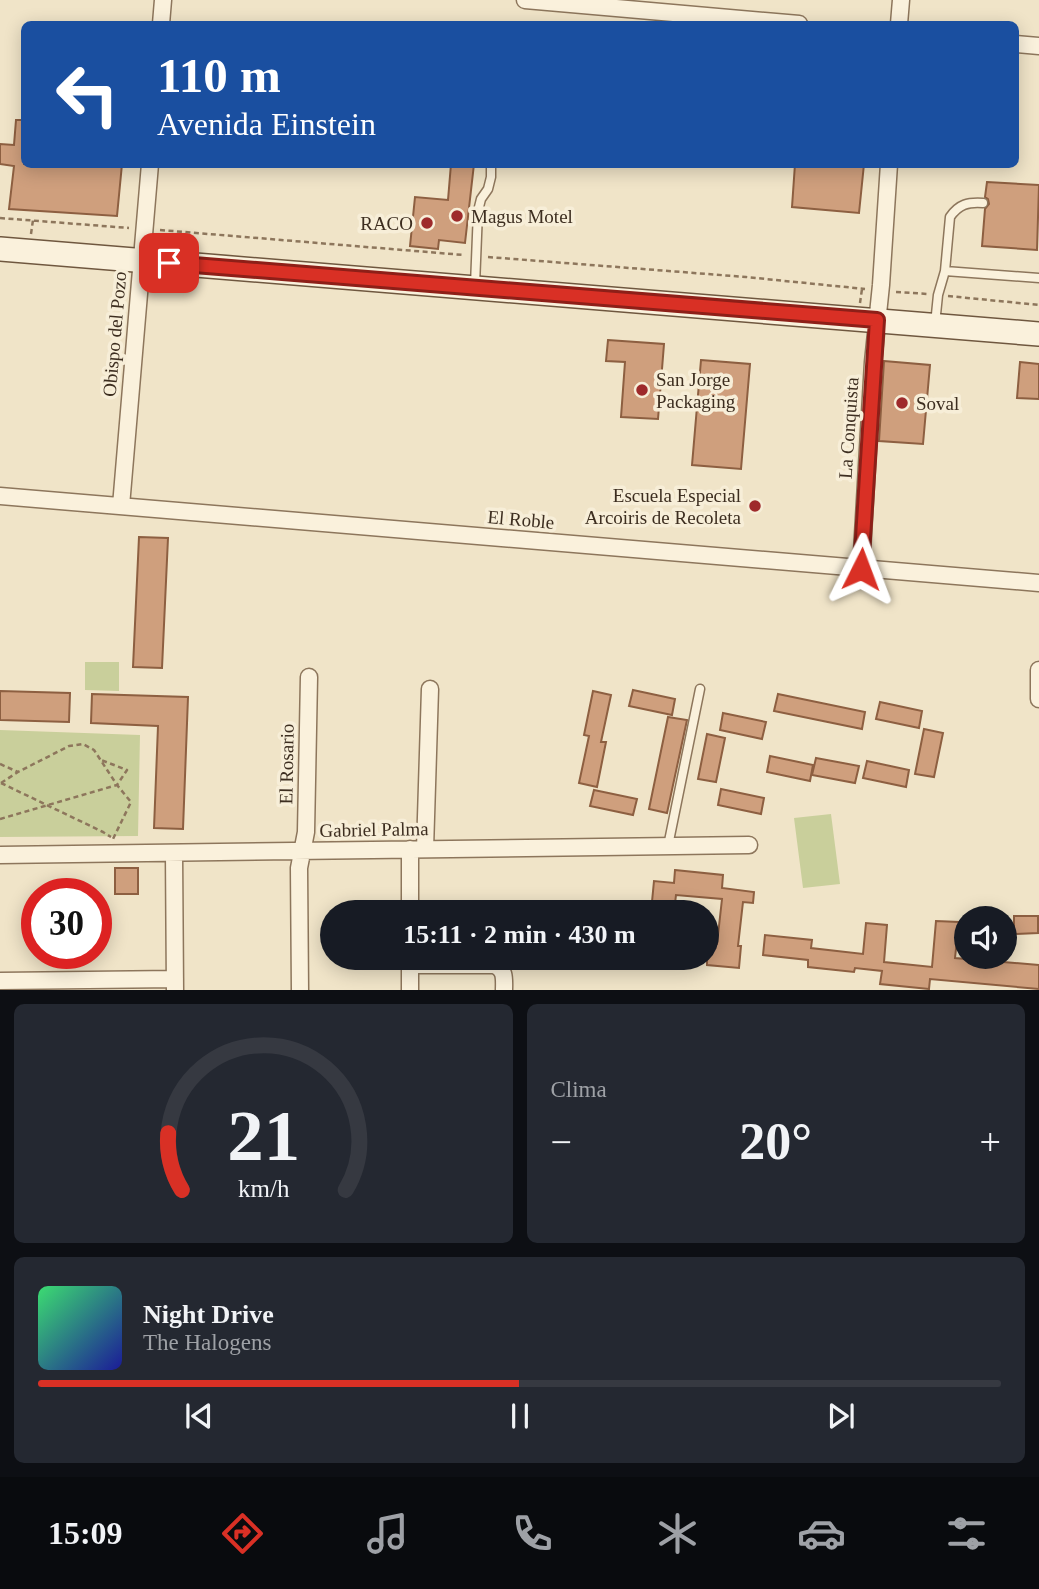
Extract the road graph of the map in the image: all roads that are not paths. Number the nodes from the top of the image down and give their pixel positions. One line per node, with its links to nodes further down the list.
1 (163, 0): 4 (street)
2 (525, 0): 5 (street)
3 (901, 0): 6 (street)
4 (161, 21)
5 (765, 21)
6 (899, 21)
7 (1019, 44): 8 (street)
8 (1039, 46)
9 (150, 168): 14 (street, Obispo del Pozo)
10 (491, 168): 17 (lane)
11 (889, 168): 18 (street, La Conquista)
12 (983, 203): 15 (lane)
13 (0, 249): 14 (main road)
14 (142, 261): 17 (main road); 22 (street, Obispo del Pozo)
15 (944, 271): 16 (lane); 19 (lane)
16 (1039, 278)
17 (475, 288): 18 (main road)
18 (877, 320): 19 (main road); 23 (street, La Conquista)
19 (935, 325): 20 (main road)
20 (1039, 334)
21 (0, 496): 22 (street, El Roble)
22 (121, 506): 23 (street, El Roble)
23 (861, 569): 24 (street, El Roble)
24 (1039, 583)
25 (1039, 670): 29 (street)
26 (309, 677): 33 (street, El Rosario)
27 (430, 689): 32 (street)
28 (700, 689): 31 (lane)
29 (1039, 699)
30 (749, 845): 31 (street, Gabriel Palma)
31 (668, 846): 32 (street, Gabriel Palma)
32 (417, 849): 33 (street, Gabriel Palma); 36 (street)
33 (302, 851): 34 (street, Gabriel Palma); 41 (street, El Rosario)
34 (174, 853): 35 (street, Gabriel Palma); 40 (street)
35 (0, 855)
36 (411, 900)
37 (410, 970): 42 (street)
38 (501, 970): 43 (street)
39 (0, 981): 40 (street)
40 (175, 985)
41 (300, 990)
42 (411, 990)
43 (503, 990)

